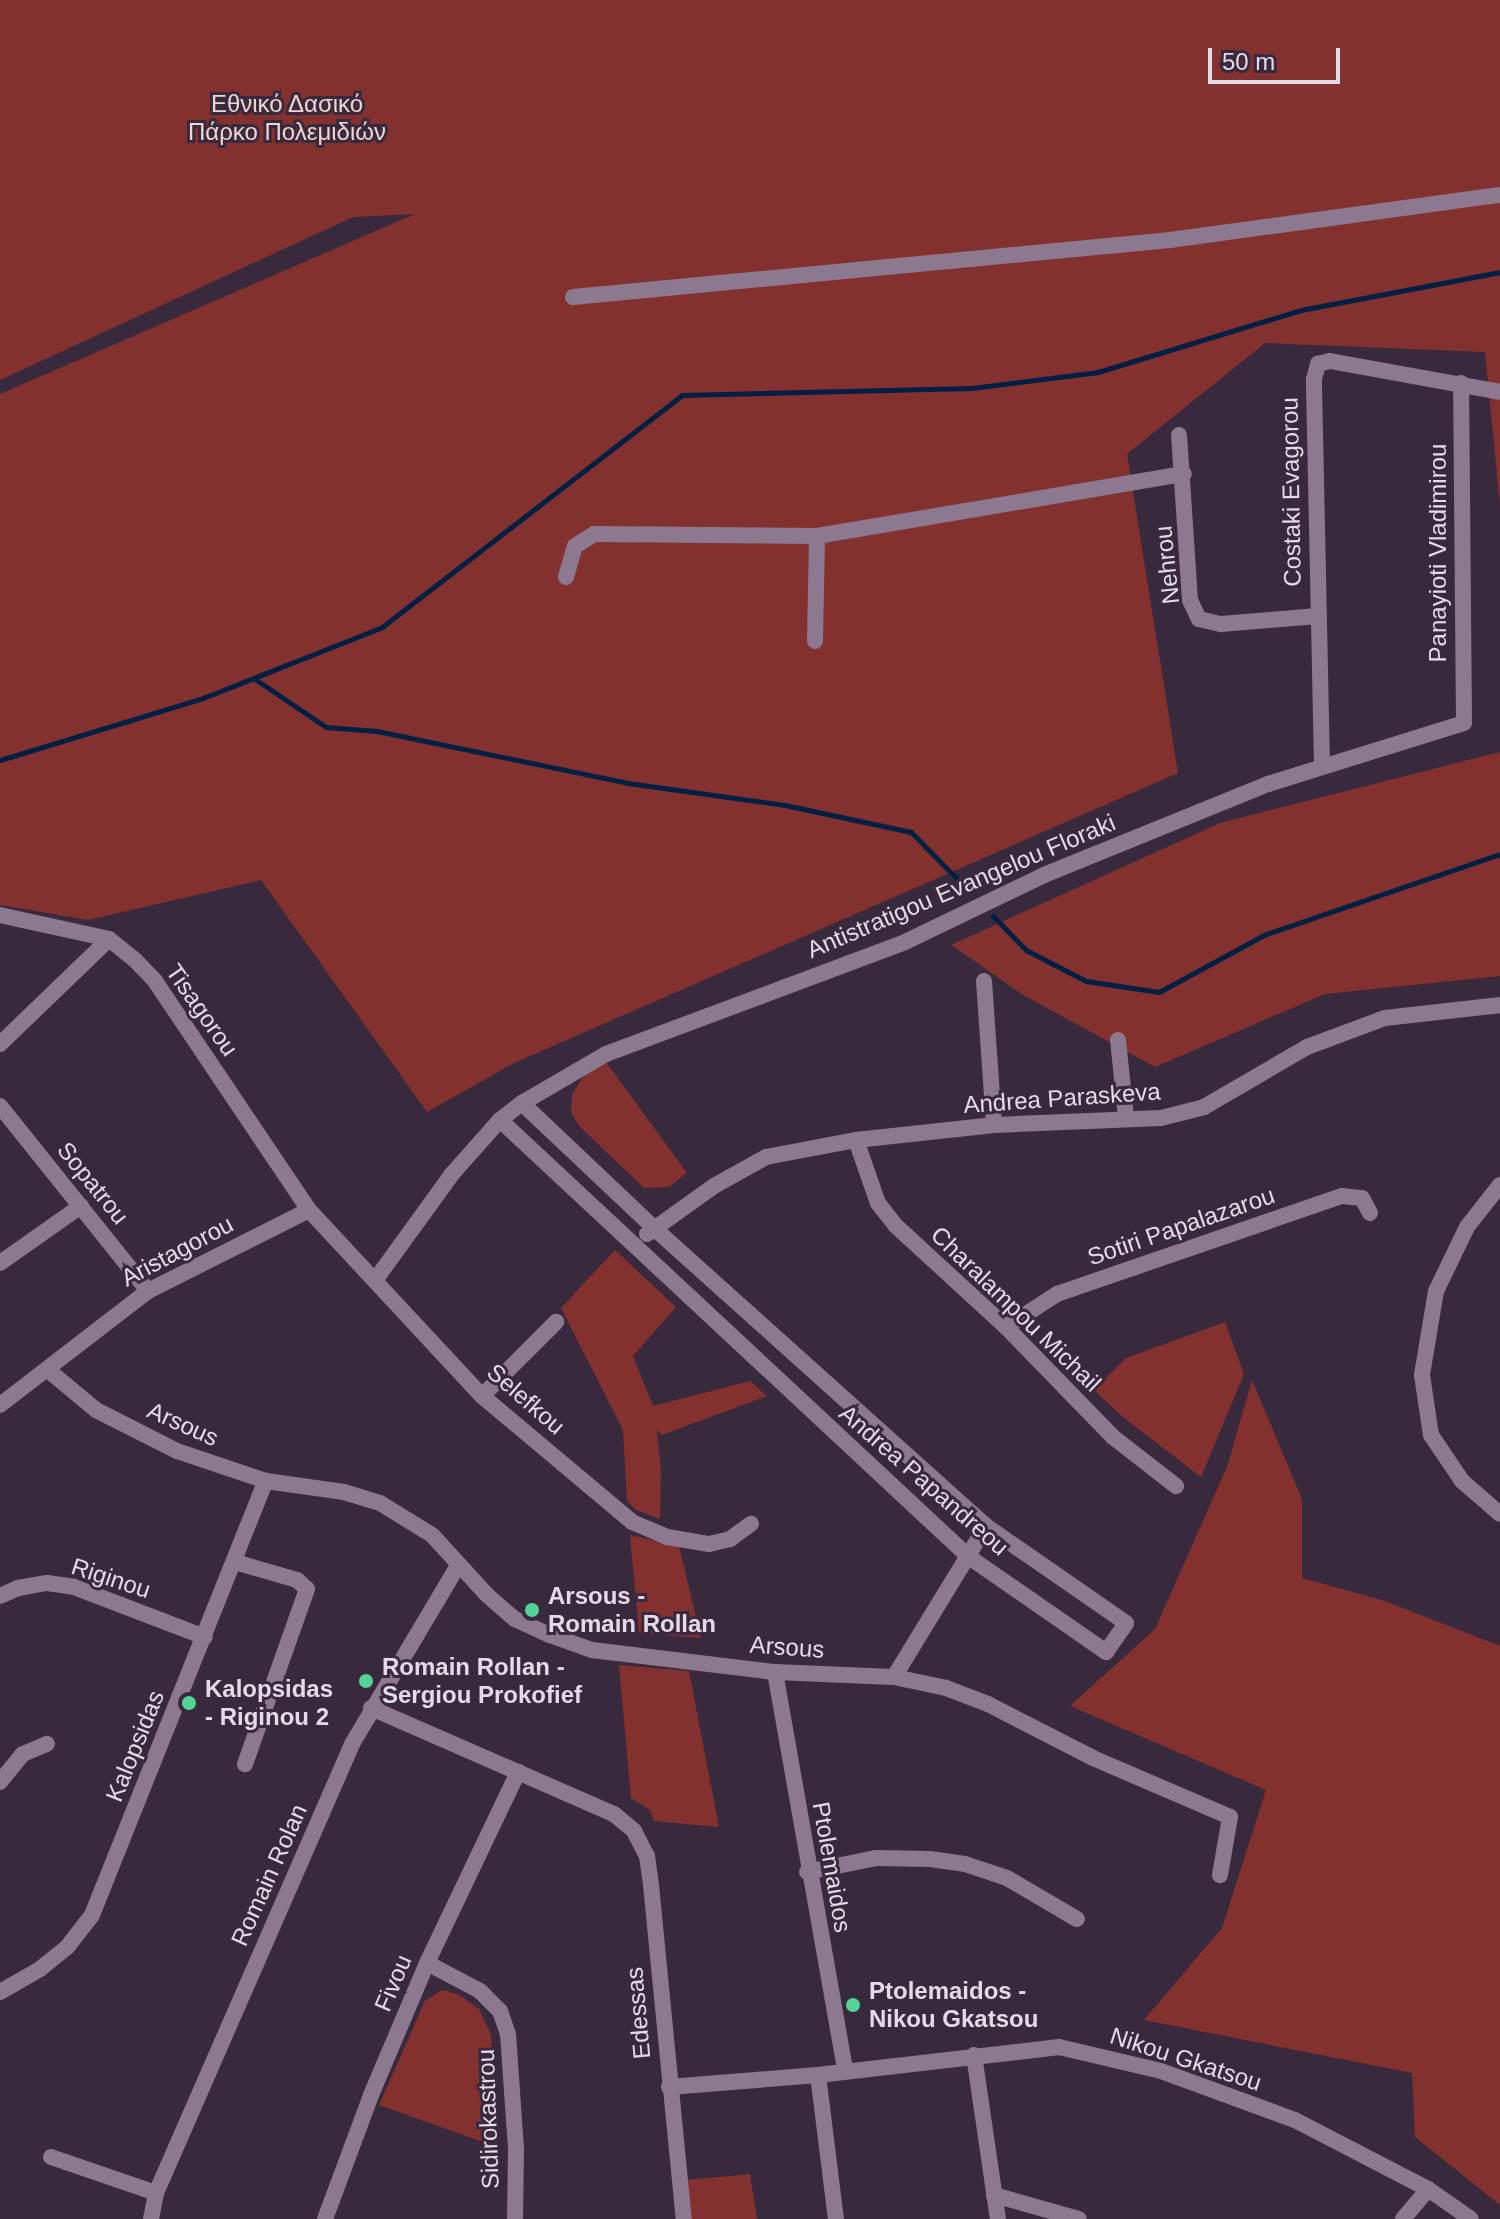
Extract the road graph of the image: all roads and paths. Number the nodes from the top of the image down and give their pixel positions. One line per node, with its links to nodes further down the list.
1 (1500, 195): 2 (street)
2 (573, 297)
3 (1461, 383): 4 (street); 9 (street, Costaki Evagorou); 11 (street, Panayioti Vladimirou)
4 (1500, 392)
5 (1179, 435): 6 (street, Nehrou)
6 (1184, 474): 7 (street); 9 (street, Nehrou)
7 (817, 536): 8 (street); 10 (street)
8 (566, 577)
9 (1318, 616): 12 (street, Costaki Evagorou)
10 (815, 641)
11 (1464, 723): 12 (street, Antistratigou Evangelou Floraki)
12 (1322, 766): 19 (street, Antistratigou Evangelou Floraki)
13 (0, 915): 14 (street, Tisagorou)
14 (109, 939): 18 (street); 27 (street, Tisagorou)
15 (984, 981): 23 (street)
16 (1500, 1005): 21 (street, Andrea Paraskeva)
17 (1118, 1040): 21 (street)
18 (0, 1044)
19 (522, 1103): 22 (street, Antistratigou Evangelou Floraki); 29 (street, Andrea Papandreou)
20 (0, 1106): 26 (street, Sopatrou)
21 (1126, 1118): 23 (street, Andrea Paraskeva)
22 (500, 1120): 30 (street, Andrea Papandreou); 32 (street, Antistratigou Evangelou Floraki)
23 (994, 1125): 24 (street, Andrea Paraskeva)
24 (856, 1140): 29 (street, Andrea Paraskeva); 35 (street, Charalampou Michail)
25 (1500, 1185): 41 (street)
26 (81, 1206): 31 (street); 33 (street, Sopatrou)
27 (309, 1210): 32 (street, Selefkou); 33 (street, Aristagorou)
28 (1370, 1213): 35 (street, Sotiri Papalazarou)
29 (653, 1227): 30 (street, Andrea Paraskeva); 43 (street, Andrea Papandreou)
30 (635, 1246): 44 (street, Andrea Papandreou)
31 (0, 1263)
32 (376, 1279): 37 (street, Selefkou)
33 (148, 1291): 36 (street, Aristagorou)
34 (556, 1322): 37 (street)
35 (1006, 1327): 40 (street, Charalampou Michail)
36 (48, 1370): 38 (street, Aristagorou); 39 (street, Arsous)
37 (482, 1396): 42 (street, Selefkou)
38 (0, 1405)
39 (266, 1481): 45 (street, Kalopsidas); 46 (street, Arsous)
40 (1176, 1486)
41 (1500, 1514)
42 (751, 1524)
43 (986, 1526): 44 (street); 44 (street, Andrea Papandreou)
44 (969, 1557): 50 (street)
45 (235, 1562): 48 (street, Kalopsidas); 53 (street)
46 (459, 1564): 49 (street, Arsous); 51 (street, Romain Rolan)
47 (0, 1596): 48 (street, Riginou)
48 (205, 1637): 60 (street, Kalopsidas)
49 (775, 1672): 50 (street, Arsous); 56 (street, Ptolemaidos)
50 (894, 1677): 57 (street, Arsous)
51 (371, 1708): 54 (street); 67 (street, Romain Rolan)
52 (47, 1744): 55 (street)
53 (245, 1764)
54 (518, 1772): 59 (street, Fivou); 64 (street, Edessas)
55 (0, 1782)
56 (807, 1872): 58 (street); 62 (street, Ptolemaidos)
57 (1220, 1875)
58 (1077, 1919)
59 (427, 1963): 70 (street, Fivou); 71 (street, Sidirokastrou)
60 (0, 1992)
61 (974, 2055): 62 (street, Nikou Gkatsou); 66 (street, Nikou Gkatsou); 68 (street)
62 (845, 2071): 63 (street, Nikou Gkatsou)
63 (818, 2075): 64 (street, Nikou Gkatsou); 73 (street)
64 (669, 2087): 72 (street, Edessas)
65 (51, 2157): 67 (street)
66 (1428, 2189): 76 (street); 77 (street, Nikou Gkatsou)
67 (156, 2193): 69 (street, Romain Rolan)
68 (994, 2195): 74 (street); 75 (street)
69 (151, 2219)
70 (325, 2219)
71 (515, 2219)
72 (684, 2219)
73 (836, 2219)
74 (998, 2219)
75 (1079, 2219)
76 (1403, 2219)
77 (1471, 2219)

